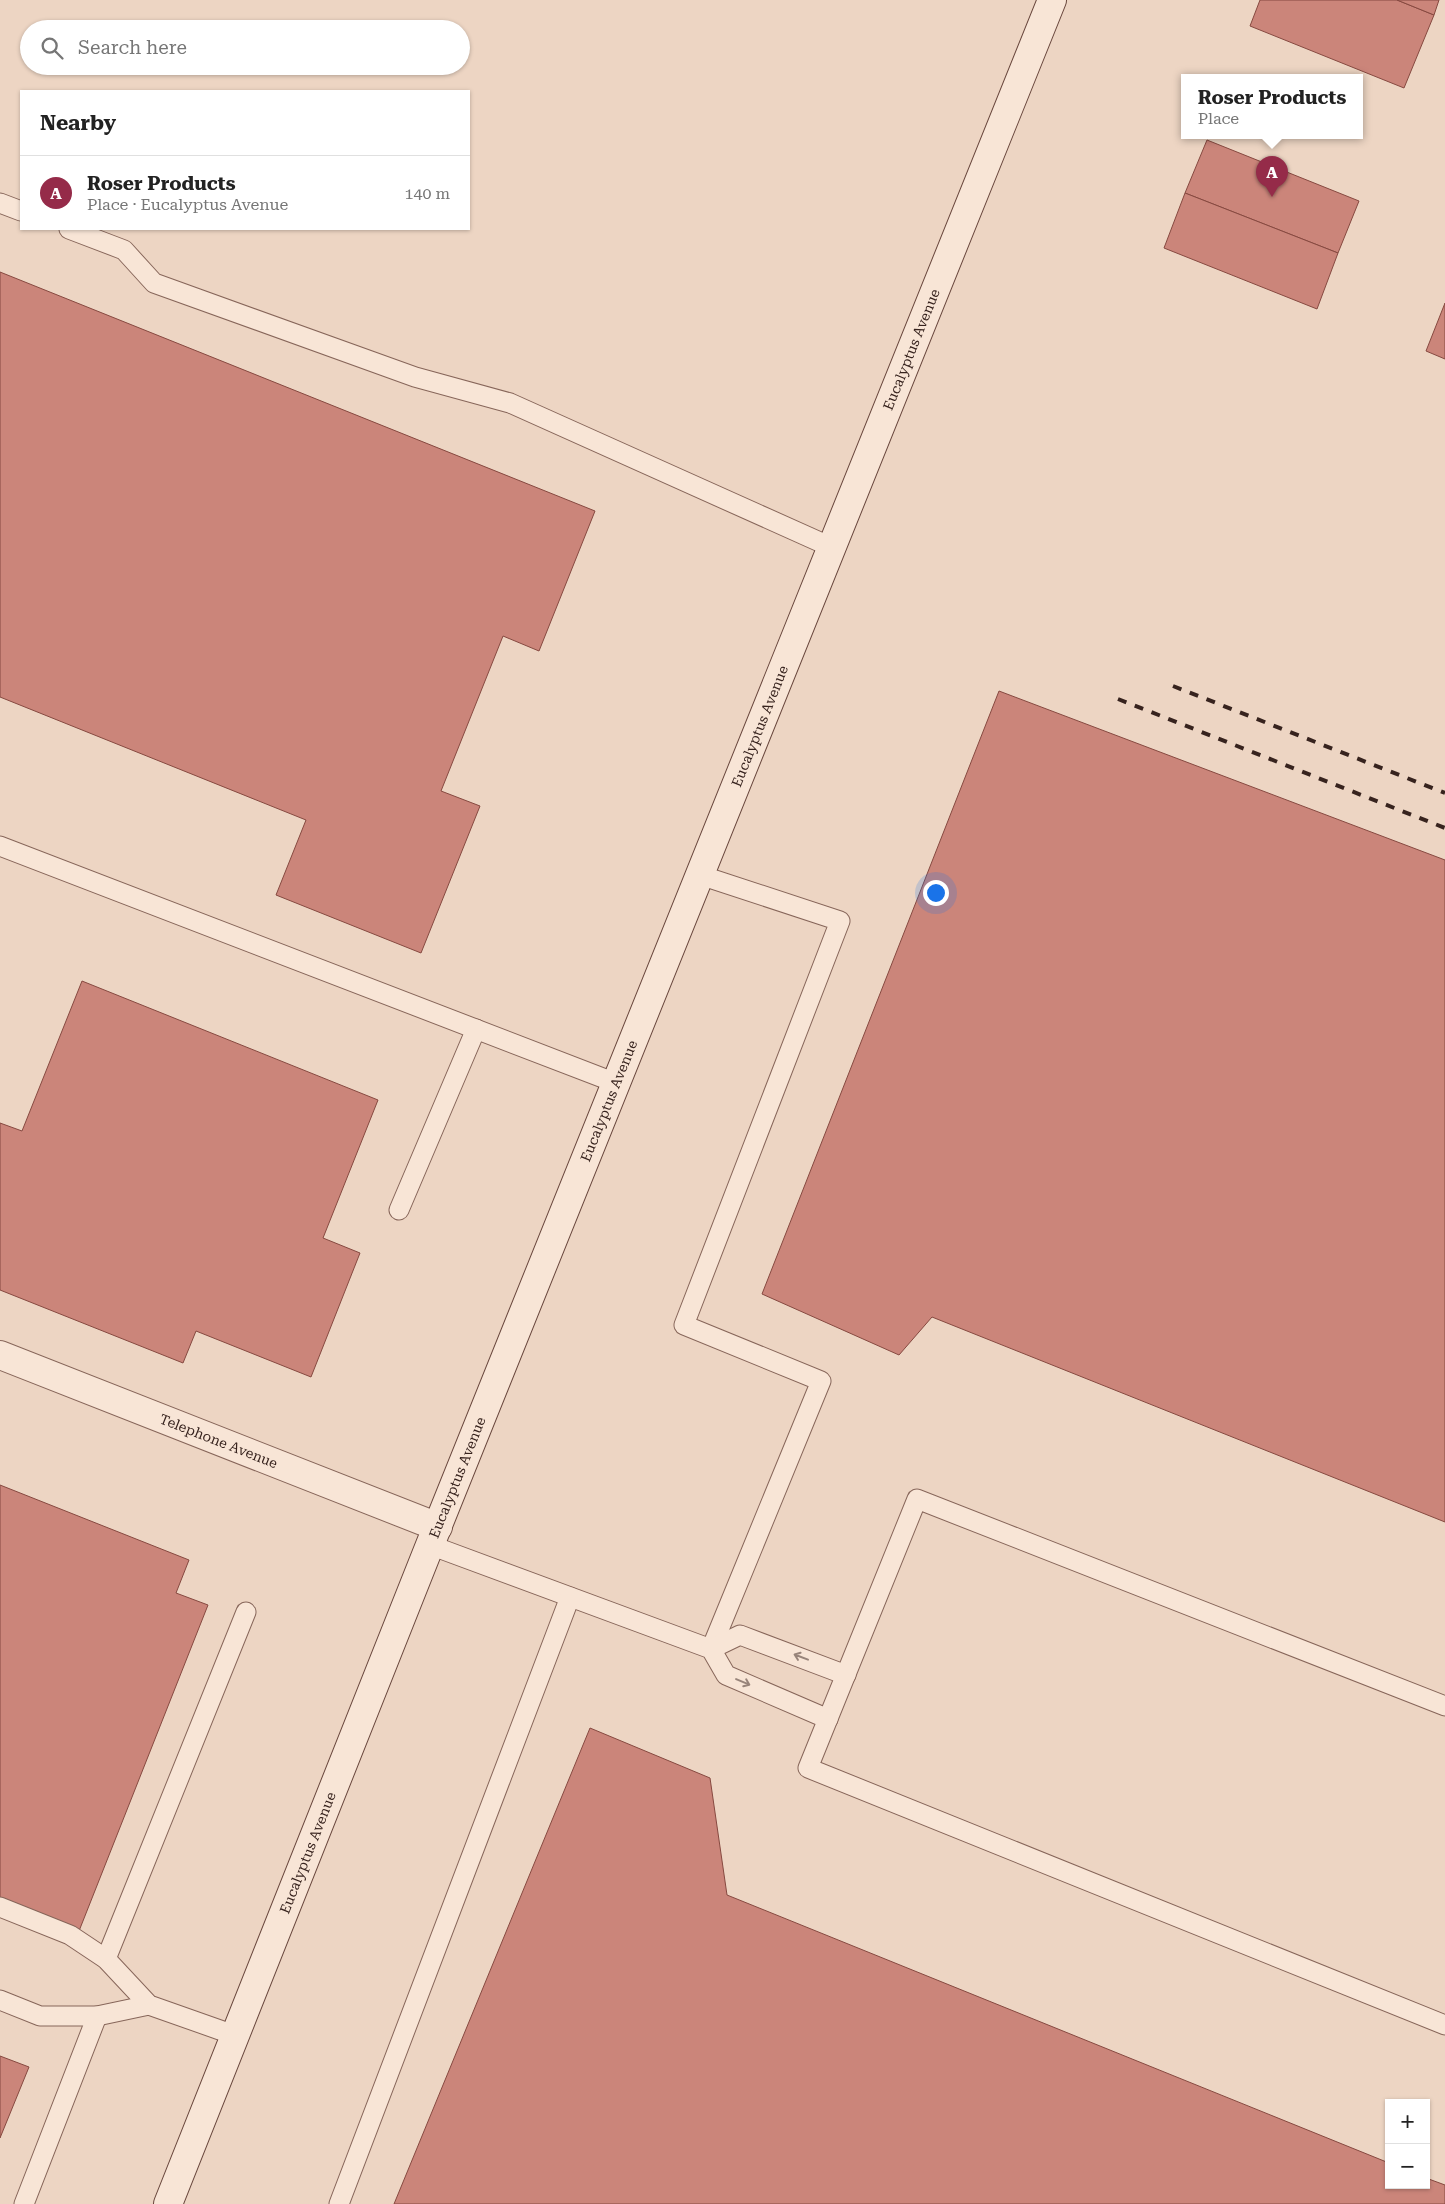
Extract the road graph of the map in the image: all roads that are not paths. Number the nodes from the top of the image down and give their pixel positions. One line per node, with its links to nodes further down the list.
1 (1052, 0): 5 (street, Eucalyptus Avenue)
2 (0, 202): 3 (lane)
3 (20, 211)
4 (72, 230): 5 (lane)
5 (831, 547): 7 (street, Eucalyptus Avenue)
6 (0, 846): 8 (lane)
7 (700, 875): 9 (street, Eucalyptus Avenue); 15 (lane)
8 (476, 1029): 9 (lane); 10 (lane)
9 (616, 1083): 12 (street, Eucalyptus Avenue)
10 (399, 1210)
11 (0, 1355): 12 (street, Telephone Avenue)
12 (434, 1536): 13 (lane); 25 (street, Eucalyptus Avenue)
13 (570, 1597): 15 (lane); 28 (lane)
14 (246, 1612): 20 (lane)
15 (711, 1649): 16 (lane, one-way to 15); 18 (lane, one-way to 18)
16 (846, 1675): 17 (lane); 18 (lane)
17 (1445, 1706)
18 (828, 1719): 24 (lane)
19 (0, 1907): 20 (lane)
20 (106, 1959): 22 (lane)
21 (0, 2000): 23 (lane)
22 (149, 2005): 23 (lane); 25 (lane)
23 (97, 2016): 26 (lane)
24 (1445, 2025)
25 (234, 2035): 27 (street, Eucalyptus Avenue)
26 (24, 2204)
27 (168, 2204)
28 (339, 2204)

